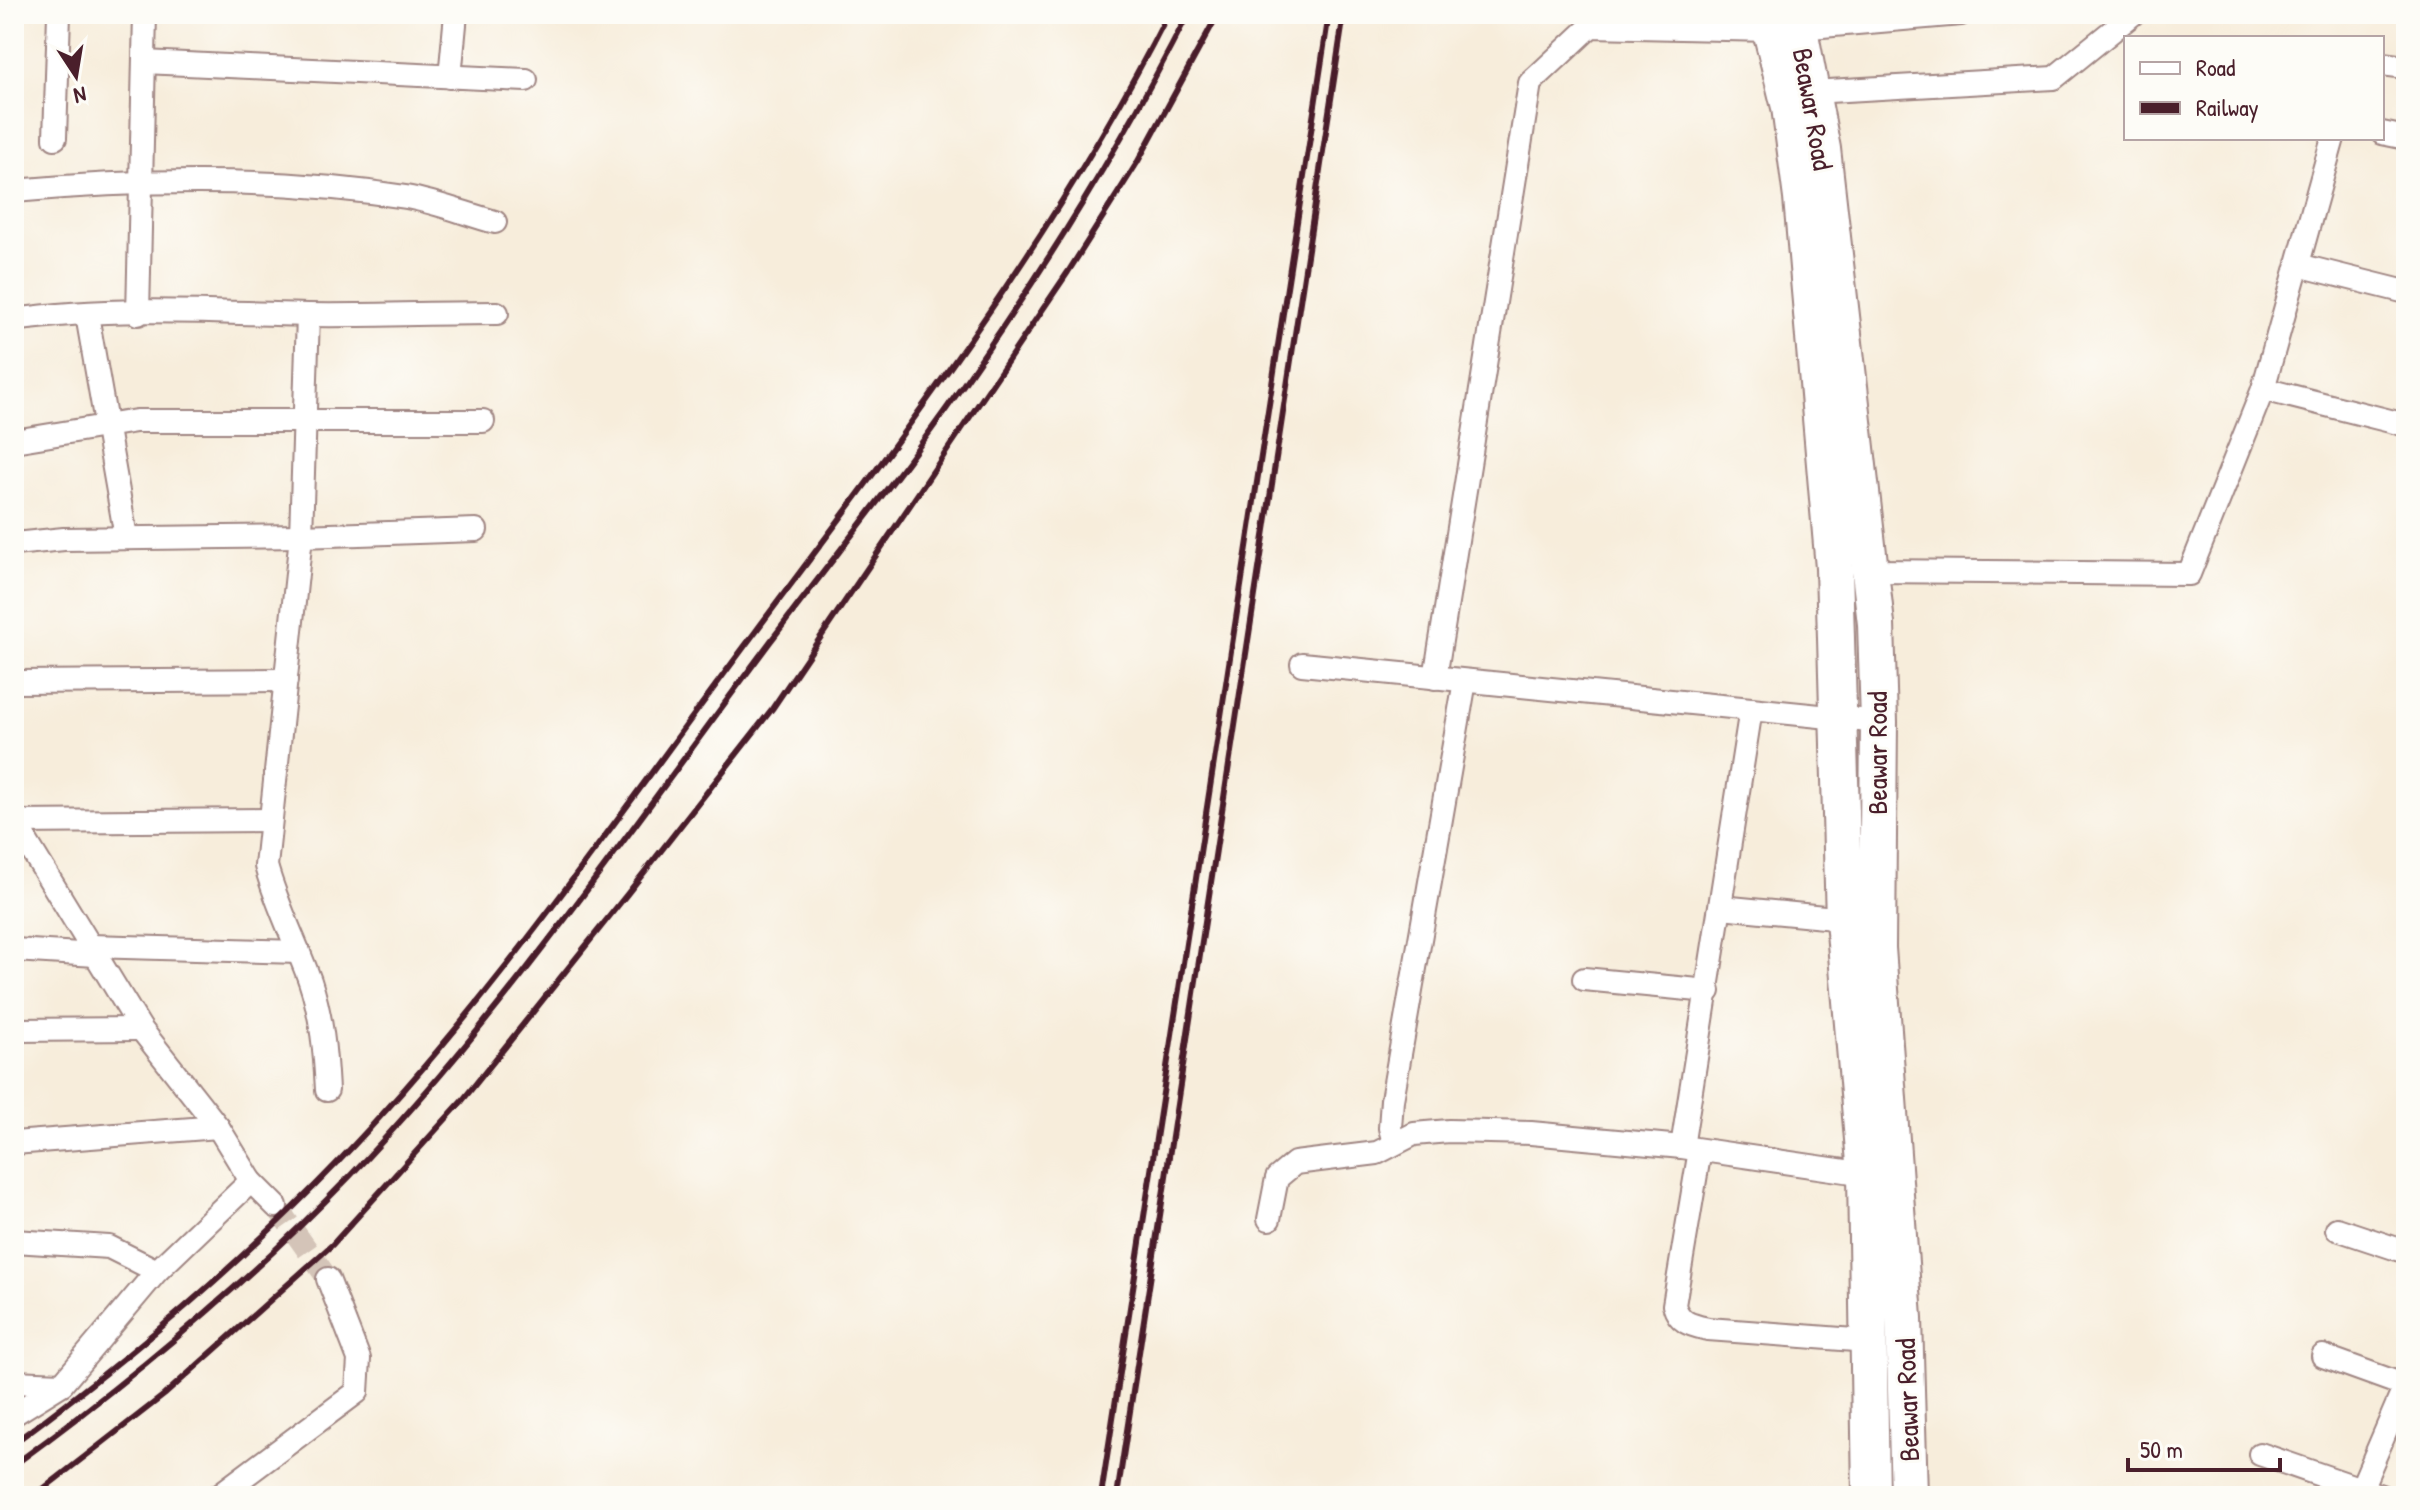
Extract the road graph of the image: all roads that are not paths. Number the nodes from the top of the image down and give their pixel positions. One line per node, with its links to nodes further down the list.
1 (59, 14): 14 (street)
2 (145, 14): 7 (street)
3 (456, 14): 10 (street)
4 (1961, 14): 6 (street)
5 (2133, 14): 12 (street)
6 (1783, 22): 12 (main road, Beawar Road); 39 (street); 44 (main road, Beawar Road)
7 (144, 62): 10 (street); 17 (street)
8 (2384, 64): 9 (street)
9 (2406, 67)
10 (450, 77): 11 (street)
11 (526, 80)
12 (1811, 92): 37 (main road, Beawar Road)
13 (2384, 133): 15 (street)
14 (55, 138)
15 (2406, 138)
16 (2332, 140): 20 (street)
17 (141, 184): 18 (street); 19 (street); 23 (street)
18 (14, 191)
19 (495, 222)
20 (2298, 265): 21 (street); 27 (street)
21 (2406, 292)
22 (497, 313): 25 (street)
23 (138, 314): 24 (street); 25 (street)
24 (87, 315): 26 (street); 31 (street)
25 (308, 315): 28 (street)
26 (14, 320)
27 (2263, 389): 30 (street); 37 (street)
28 (304, 419): 29 (street); 31 (street); 34 (street)
29 (483, 421)
30 (2406, 425)
31 (107, 426): 32 (street); 35 (street)
32 (14, 441)
33 (476, 530): 34 (street)
34 (301, 536): 35 (street); 40 (street)
35 (126, 537): 36 (street)
36 (14, 544)
37 (1872, 571): 45 (main road, Beawar Road)
38 (1302, 664): 39 (street)
39 (1435, 678): 41 (street)
40 (286, 680): 42 (street); 46 (street)
41 (1465, 681): 43 (street); 60 (street)
42 (14, 682)
43 (1751, 709): 44 (street); 48 (street)
44 (1839, 717): 45 (street); 49 (main road, Beawar Road)
45 (1879, 722): 49 (main road, Beawar Road)
46 (269, 820): 47 (street); 52 (street)
47 (15, 826): 51 (street)
48 (1721, 907): 49 (street); 54 (street)
49 (1860, 920): 62 (main road, Beawar Road); 81 (main road, Beawar Road)
50 (14, 950): 51 (street)
51 (93, 951): 52 (street); 55 (street)
52 (299, 952): 57 (street)
53 (1584, 979): 54 (street)
54 (1709, 991): 61 (street)
55 (141, 1029): 56 (street); 58 (street)
56 (14, 1030)
57 (327, 1090)
58 (218, 1127): 59 (street); 63 (street)
59 (14, 1143)
60 (1394, 1143): 61 (street); 65 (street)
61 (1691, 1148): 62 (street); 71 (street)
62 (1866, 1174): 71 (main road, Beawar Road)
63 (251, 1181): 64 (street); 69 (street)
64 (276, 1206)
65 (1269, 1219)
66 (2337, 1229): 68 (street)
67 (14, 1241): 69 (street)
68 (2406, 1252)
69 (157, 1271): 74 (street)
70 (328, 1279): 79 (street)
71 (1868, 1341): 80 (main road, Beawar Road)
72 (2323, 1356): 75 (street)
73 (14, 1382): 74 (street)
74 (62, 1384): 76 (street)
75 (2406, 1385): 78 (street)
76 (14, 1414)
77 (2260, 1454): 78 (street)
78 (2367, 1493)
79 (218, 1496)
80 (1871, 1496)
81 (1909, 1496)

